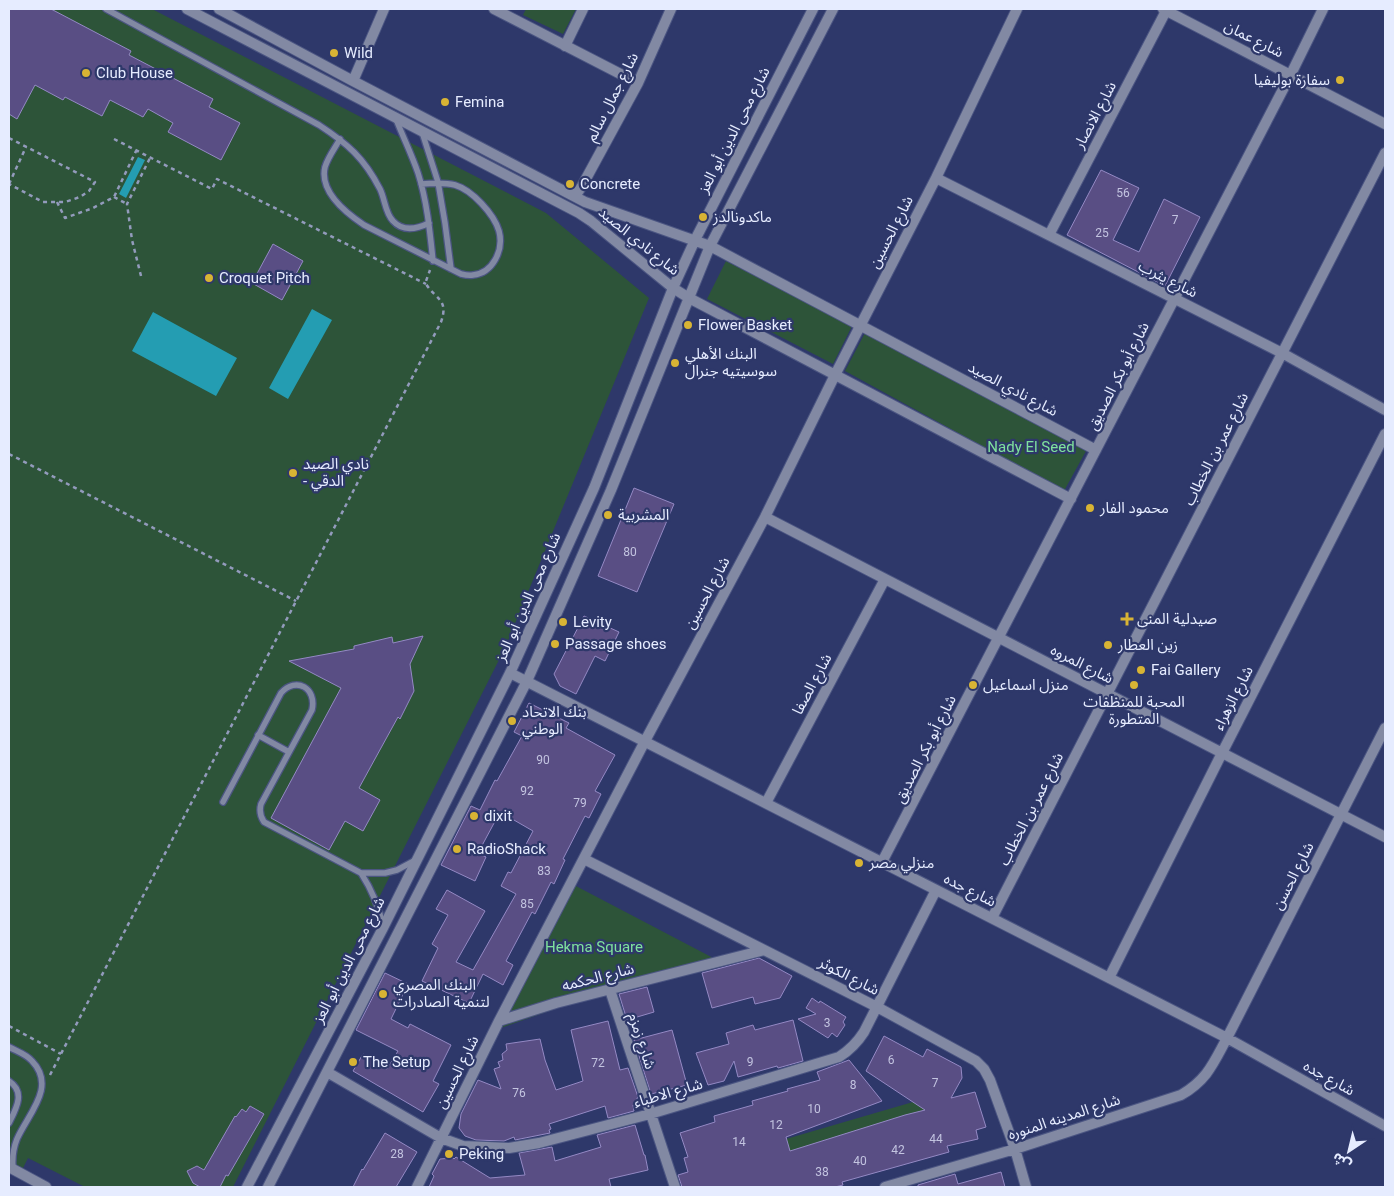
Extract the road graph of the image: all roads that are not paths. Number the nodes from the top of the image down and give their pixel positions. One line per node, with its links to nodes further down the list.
1 (106, 9): 22 (lane)
2 (188, 9): 19 (street, شارع نادي الصيد)
3 (219, 9): 17 (street, شارع نادي الصيد)
4 (384, 9): 17 (street)
5 (494, 9): 14 (street)
6 (520, 9): 14 (street)
7 (582, 9): 15 (street)
8 (671, 9): 18 (street, شارع جمال سالم)
9 (813, 9): 30 (street, شارع محى الدين أبو العز)
10 (833, 9): 31 (street, شارع محى الدين أبو العز)
11 (1017, 9): 24 (street, شارع الحسين)
12 (1165, 9): 16 (street, شارع عمان); 29 (street, شارع الانصار)
13 (1323, 9): 16 (street, شارع أبو بكر الصديق)
14 (515, 20): 15 (street)
15 (565, 46): 18 (street)
16 (1291, 74): 20 (street, شارع عمان); 36 (street, شارع أبو بكر الصديق)
17 (353, 81): 27 (street, شارع نادي الصيد)
18 (638, 83): 27 (street, شارع جمال سالم)
19 (395, 117): 21 (street, شارع نادي الصيد); 26 (lane)
20 (1385, 124)
21 (422, 131): 25 (lane); 34 (street, شارع نادي الصيد)
22 (340, 139): 28 (lane); 32 (lane)
23 (1385, 153): 38 (street, شارع عمر بن الخطاب)
24 (936, 178): 29 (street, شارع يثرب); 37 (street, شارع الحسين)
25 (438, 182): 26 (lane); 33 (lane); 33 (lane)
26 (421, 184): 28 (lane)
27 (572, 195): 30 (street, شارع نادي الصيد)
28 (429, 223): 32 (lane)
29 (1049, 235): 36 (street, شارع يثرب)
30 (695, 240): 31 (street, شارع نادي الصيد); 34 (street, شارع محى الدين أبو العز)
31 (710, 246): 35 (street, شارع محى الدين أبو العز); 37 (street, شارع نادي الصيد)
32 (433, 261): 33 (lane)
33 (451, 269)
34 (673, 288): 35 (street, شارع نادي الصيد); 47 (street, شارع محى الدين أبو العز)
35 (689, 298): 39 (street, شارع نادي الصيد); 48 (street, شارع محى الدين أبو العز)
36 (1174, 299): 38 (street, شارع يثرب); 42 (street, شارع أبو بكر الصديق)
37 (860, 325): 39 (street, شارع الحسين); 42 (street, شارع نادي الصيد)
38 (1282, 353): 40 (street, شارع يثرب); 49 (street, شارع عمر بن الخطاب)
39 (835, 375): 43 (street, شارع نادي الصيد); 44 (street, شارع الحسين)
40 (1385, 410)
41 (1385, 434): 54 (street, شارع الزهراء)
42 (1096, 450): 43 (street, شارع أبو بكر الصديق)
43 (1071, 499): 46 (street, شارع أبو بكر الصديق)
44 (765, 517): 45 (street, شارع المروه); 52 (street, شارع الحسين)
45 (885, 579): 46 (street, شارع المروه); 56 (street, شارع الصفا)
46 (999, 638): 49 (street, شارع المروه); 61 (street, شارع أبو بكر الصديق)
47 (510, 673): 48 (street, شارع جده); 59 (street, شارع محى الدين أبو العز)
48 (527, 681): 52 (street, شارع جده); 73 (street, شارع محى الدين أبو العز)
49 (1108, 694): 54 (street, شارع المروه); 64 (street, شارع عمر بن الخطاب)
50 (1385, 728): 57 (street, شارع الحسن)
51 (258, 736): 53 (lane); 53 (lane); 55 (lane)
52 (645, 741): 56 (street, شارع جده); 60 (street, شارع الحسين)
53 (289, 752): 62 (lane)
54 (1222, 753): 57 (street, شارع المروه); 67 (street, شارع الزهراء)
55 (223, 802)
56 (766, 803): 61 (street, شارع جده)
57 (1341, 814): 58 (street, شارع المروه); 71 (street, شارع الحسن)
58 (1385, 837)
59 (418, 858): 62 (lane); 65 (street, شارع محى الدين أبو العز)
60 (584, 859): 66 (street, شارع الكوثر); 70 (street, شارع الحسين)
61 (882, 862): 63 (street, شارع جده)
62 (361, 873): 65 (lane)
63 (936, 890): 64 (street, شارع جده); 69 (street, شارع الاطباء)
64 (992, 918): 67 (street, شارع جده)
65 (383, 928): 82 (street, شارع محى الدين أبو العز)
66 (764, 950): 68 (street, شارع الحكمه); 69 (street, شارع الكوثر)
67 (1109, 978): 71 (street, شارع جده)
68 (610, 990): 70 (street, شارع الحكمه); 75 (street, شارع زمزم)
69 (877, 1007): 75 (street, شارع الاطباء); 79 (street, شارع الكوثر)
70 (499, 1021): 78 (street, شارع الحسين)
71 (1227, 1038): 77 (street, شارع جده); 79 (street, شارع المدينه المنوره)
72 (9, 1047): 80 (lane)
73 (327, 1072): 78 (street, شارع الاطباء); 83 (street, شارع محى الدين أبو العز)
74 (9, 1081): 76 (lane)
75 (650, 1114): 78 (street, شارع الاطباء); 85 (street, شارع زمزم)
76 (9, 1123)
77 (1385, 1126)
78 (441, 1138): 84 (street, شارع الحسين)
79 (1015, 1149): 86 (street, شارع المدينه المنوره); 87 (street, شارع الكوثر)
80 (11, 1168): 81 (street)
81 (46, 1187)
82 (248, 1187)
83 (268, 1187)
84 (417, 1187)
85 (675, 1187)
86 (884, 1187)
87 (1026, 1187)

